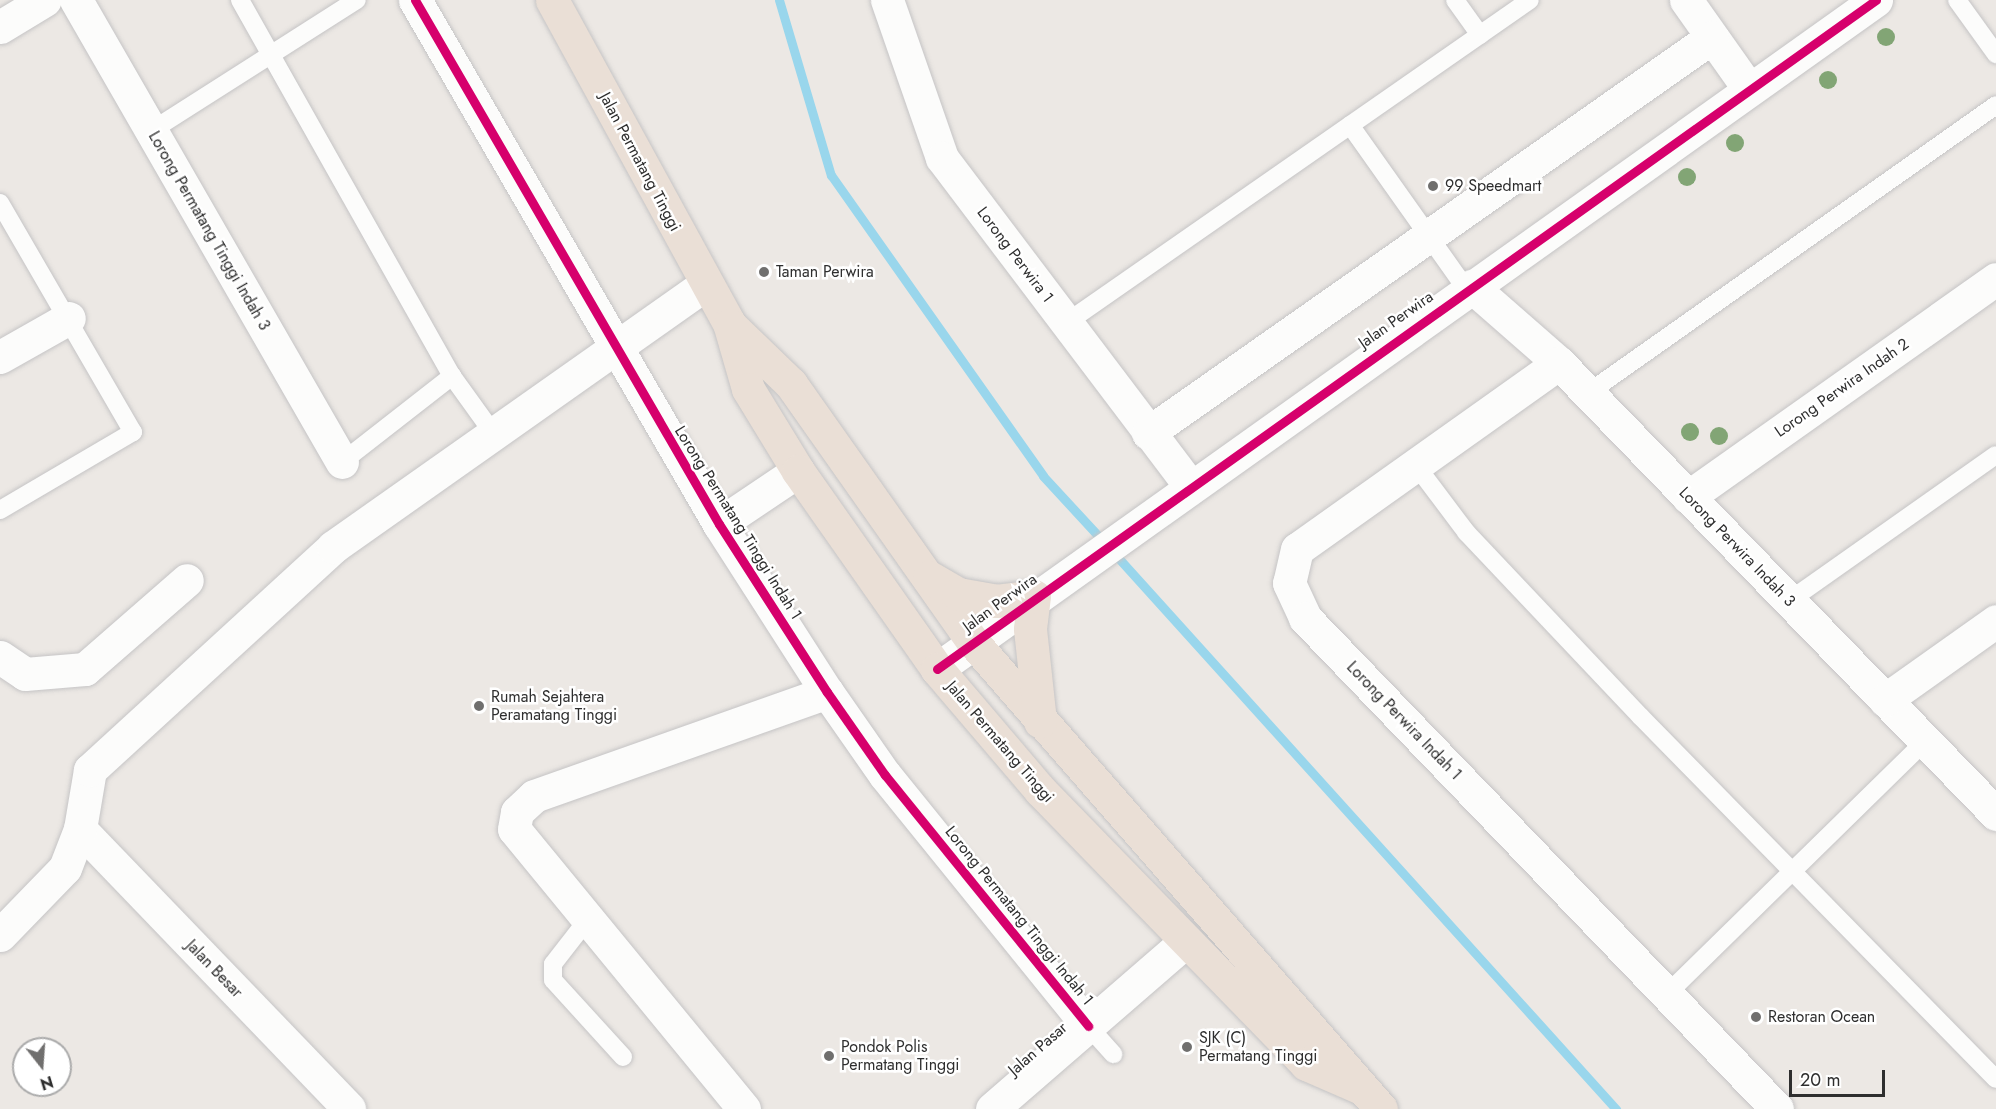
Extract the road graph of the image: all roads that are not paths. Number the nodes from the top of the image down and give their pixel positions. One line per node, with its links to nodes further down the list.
1 (45, 0): 13 (street)
2 (76, 0): 21 (street, Lorong Permatang Tinggi Indah 3)
3 (240, 0): 17 (lane)
4 (357, 0): 17 (lane)
5 (415, 0): 30 (street, Lorong Permatang Tinggi Indah 1)
6 (552, 0): 25 (highway, Jalan Permatang Tinggi)
7 (887, 0): 29 (street, Lorong Perwira 1)
8 (1455, 0): 14 (lane)
9 (1530, 0): 14 (lane)
10 (1686, 0): 15 (street)
11 (1876, 0): 18 (street, Jalan Perwira)
12 (1957, 0): 16 (lane)
13 (0, 27)
14 (1480, 35): 20 (lane)
15 (1712, 37): 18 (street); 23 (street)
16 (1996, 54)
17 (272, 56): 21 (lane); 33 (lane)
18 (1749, 89): 26 (street, Jalan Perwira)
19 (1996, 105): 34 (lane)
20 (1350, 125): 23 (lane); 29 (lane)
21 (151, 130): 38 (street, Lorong Permatang Tinggi Indah 3)
22 (0, 203): 27 (lane)
23 (1429, 236): 26 (lane); 36 (street)
24 (1996, 279): 42 (street, Lorong Perwira Indah 2)
25 (706, 284): 28 (highway, Jalan Permatang Tinggi); 30 (street)
26 (1469, 288): 32 (street, Lorong Perwira Indah 3); 41 (street, Jalan Perwira)
27 (69, 318): 31 (street); 43 (lane)
28 (729, 323): 40 (highway, Jalan Permatang Tinggi); 45 (highway, Jalan Permatang Tinggi)
29 (1066, 323): 36 (street, Lorong Perwira 1)
30 (615, 348): 35 (street); 44 (street, Lorong Permatang Tinggi Indah 1)
31 (0, 357)
32 (1558, 363): 34 (street, Lorong Perwira Indah 3); 39 (street, Lorong Perwira Indah 1)
33 (452, 376): 35 (lane); 38 (lane)
34 (1588, 393): 42 (street, Lorong Perwira Indah 3)
35 (494, 433): 58 (street)
36 (1148, 433): 41 (street, Lorong Perwira 1)
37 (1996, 454): 48 (lane)
38 (342, 462)
39 (1415, 464): 59 (lane); 63 (street, Lorong Perwira Indah 1)
40 (798, 471): 44 (street); 52 (highway, Jalan Permatang Tinggi)
41 (1189, 485): 47 (street, Jalan Perwira)
42 (1688, 497): 48 (street, Lorong Perwira Indah 3)
43 (0, 510)
44 (719, 524): 53 (street, Lorong Permatang Tinggi Indah 1)
45 (919, 571): 47 (highway); 50 (highway, Jalan Permatang Tinggi)
46 (187, 580): 51 (street)
47 (1034, 596): 50 (street, Jalan Perwira); 55 (highway)
48 (1789, 601): 54 (street, Lorong Perwira Indah 3)
49 (1996, 621): 54 (street)
50 (973, 642): 52 (street, Jalan Perwira); 55 (highway, Jalan Permatang Tinggi)
51 (0, 657)
52 (937, 669): 62 (highway, Jalan Permatang Tinggi)
53 (827, 692): 60 (street); 64 (street, Lorong Permatang Tinggi Indah 1)
54 (1885, 699): 56 (street, Lorong Perwira Indah 3)
55 (1040, 721): 68 (highway, Jalan Permatang Tinggi)
56 (1924, 741): 57 (street, Lorong Perwira Indah 3); 59 (lane)
57 (1992, 802)
58 (80, 829): 61 (street); 69 (street, Jalan Besar)
59 (1792, 871): 63 (lane); 67 (lane)
60 (588, 919): 66 (lane); 70 (street)
61 (0, 935)
62 (1185, 942): 64 (street, Jalan Pasar); 68 (highway, Jalan Permatang Tinggi)
63 (1667, 994): 72 (street, Lorong Perwira Indah 1)
64 (1088, 1026): 65 (lane); 71 (street, Jalan Pasar)
65 (1113, 1054)
66 (623, 1057)
67 (1996, 1078)
68 (1370, 1098)
69 (349, 1109)
70 (744, 1109)
71 (992, 1109)
72 (1777, 1109)

